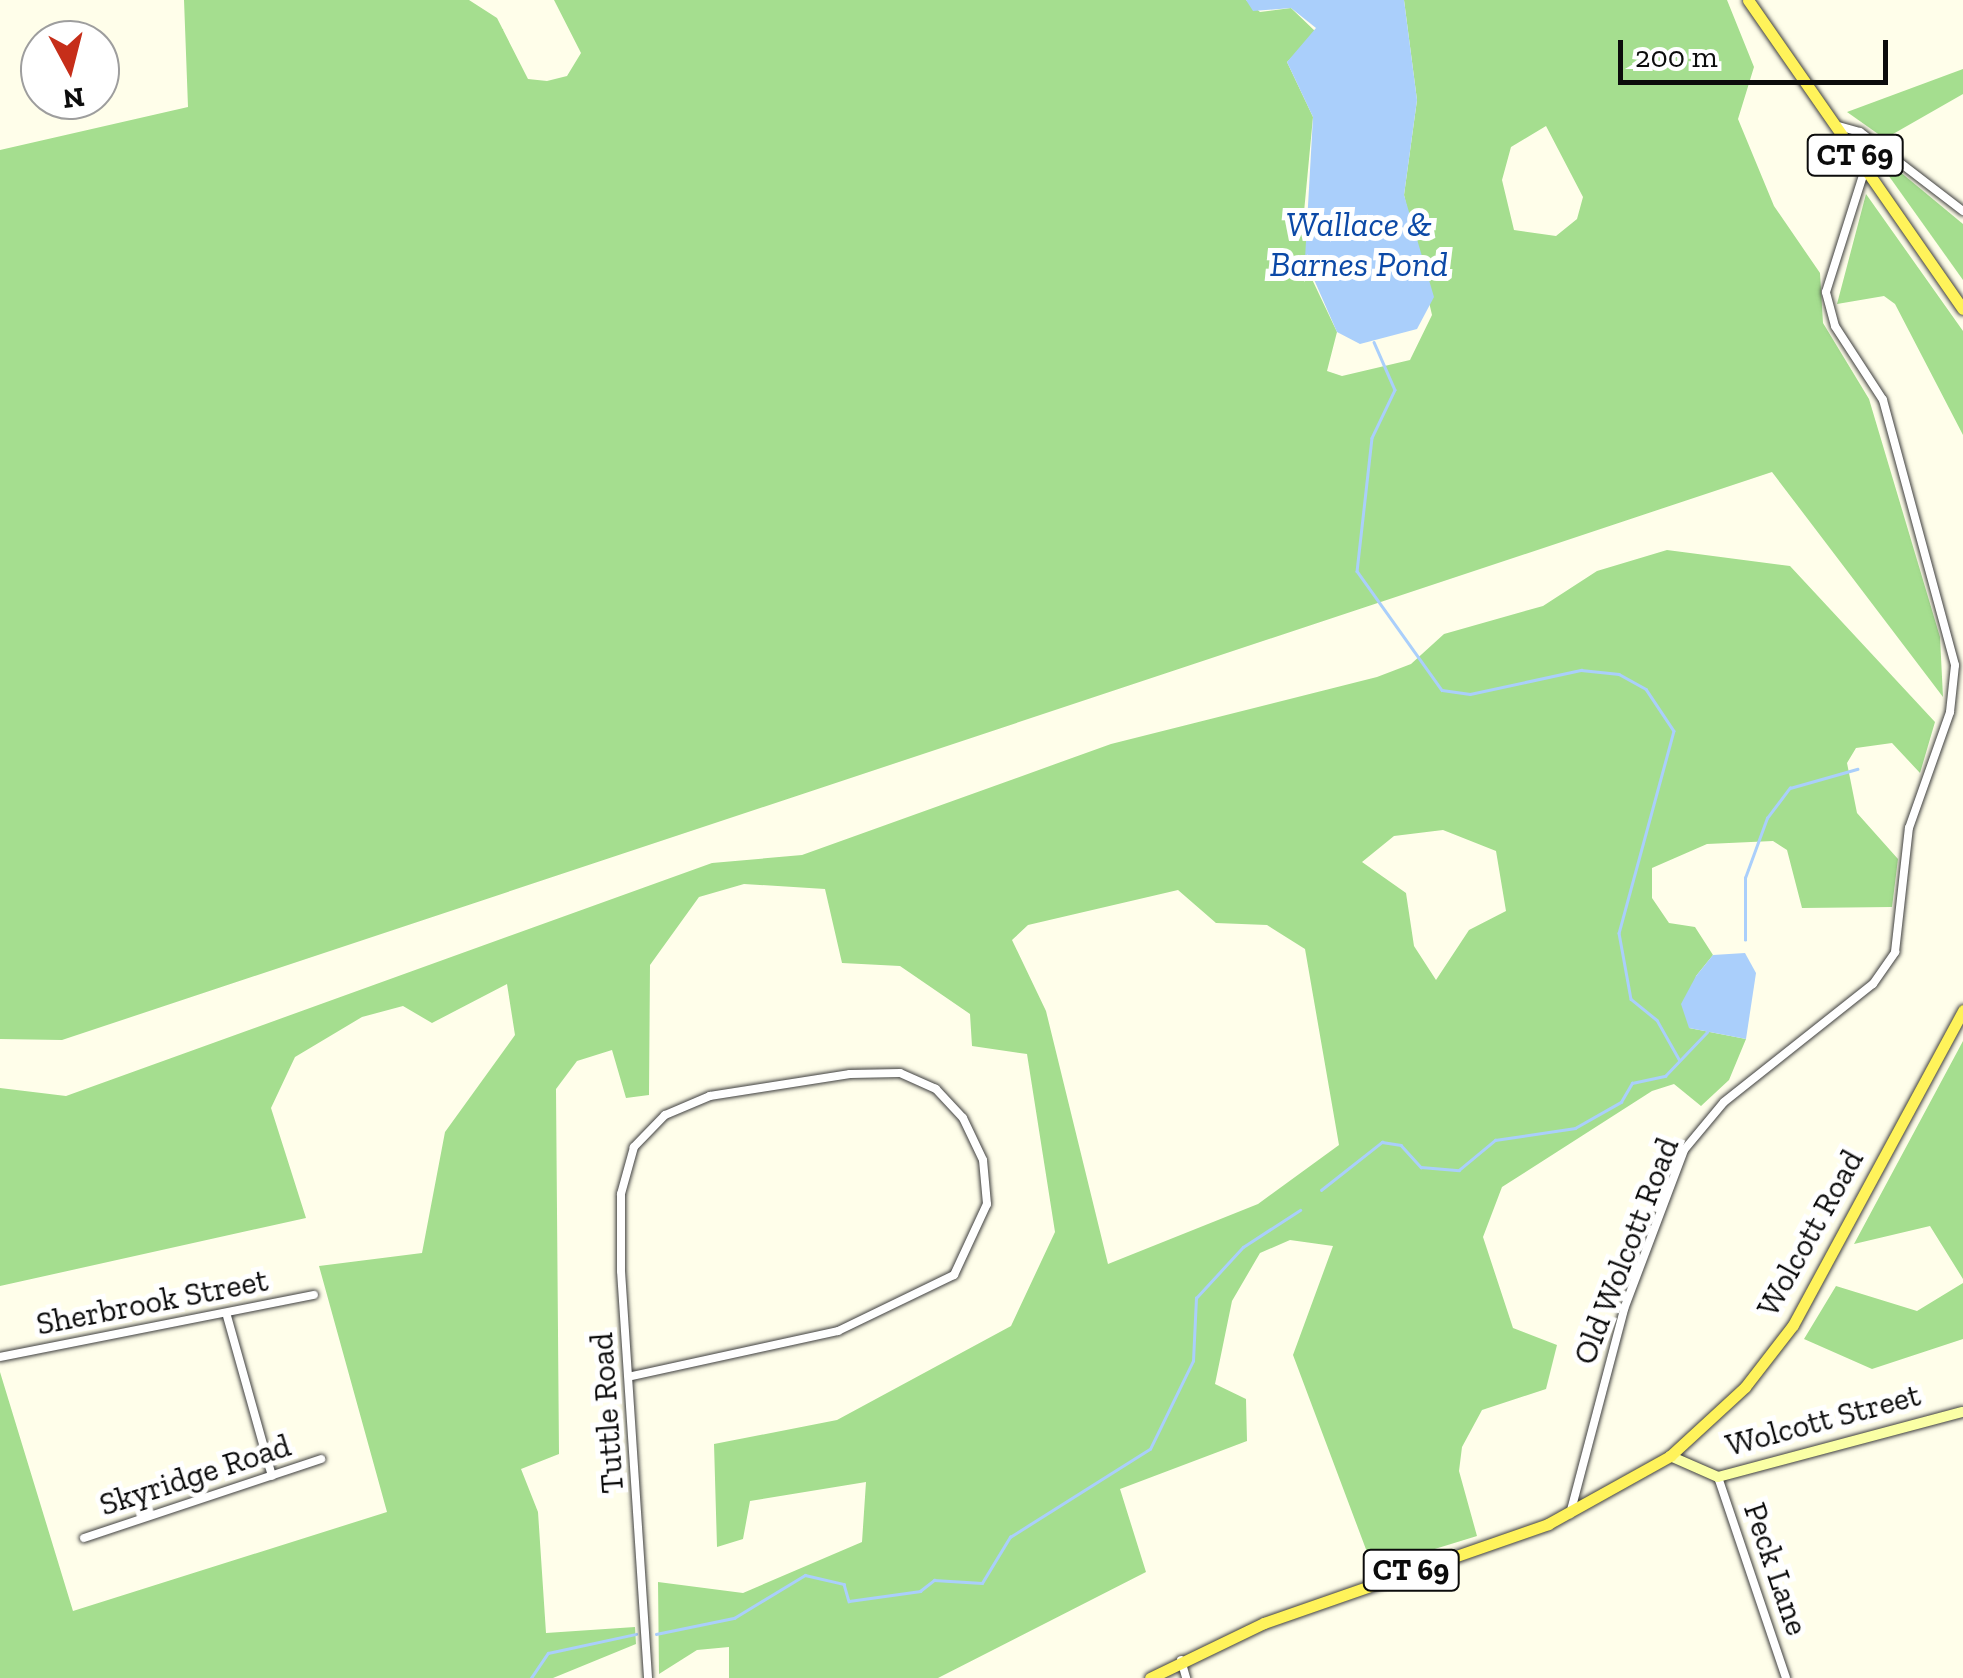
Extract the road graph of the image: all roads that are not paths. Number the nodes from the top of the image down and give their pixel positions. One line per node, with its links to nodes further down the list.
1 (1748, 0): 2 (main road, CT 69)
2 (1835, 125): 3 (main road, CT 69); 4 (street)
3 (1865, 169): 5 (main road, CT 69); 16 (street, Old Wolcott Road)
4 (1963, 211)
5 (1963, 309)
6 (1963, 1010): 12 (main road, Wolcott Road / CT 69)
7 (314, 1295): 8 (street, Sherbrook Street)
8 (226, 1316): 9 (street, Sherbrook Street); 14 (street)
9 (0, 1357)
10 (632, 1376): 10 (street, Tuttle Road); 19 (street, Tuttle Road)
11 (1963, 1412): 15 (main road, Wolcott Street)
12 (1670, 1456): 15 (main road, Wolcott Street); 16 (main road, CT 69)
13 (322, 1459): 14 (street, Skyridge Road)
14 (272, 1476): 17 (street, Skyridge Road)
15 (1718, 1476): 22 (street, Peck Lane)
16 (1570, 1514): 18 (main road, CT 69)
17 (84, 1538)
18 (1182, 1660): 20 (main road, CT 69); 21 (street)
19 (648, 1678)
20 (1150, 1678)
21 (1186, 1678)
22 (1786, 1678)

